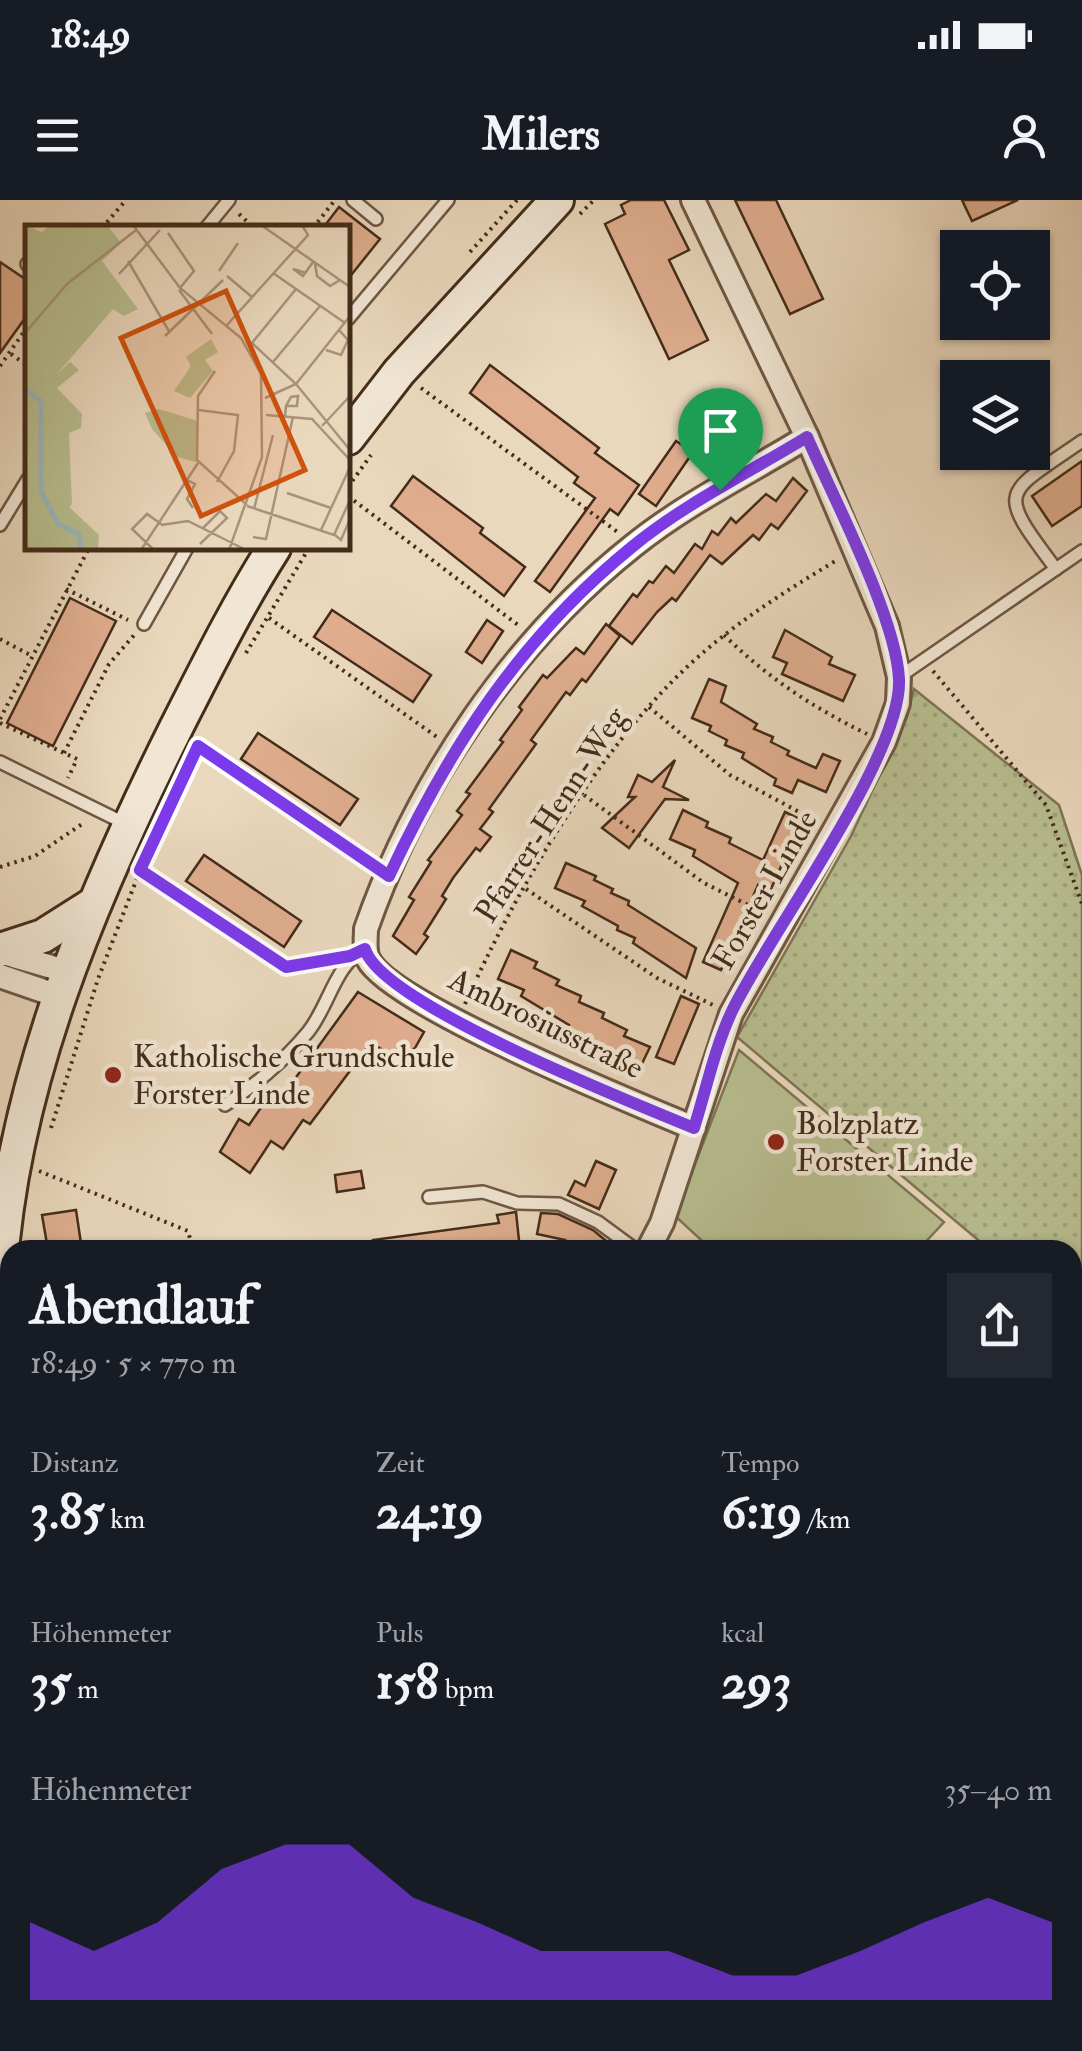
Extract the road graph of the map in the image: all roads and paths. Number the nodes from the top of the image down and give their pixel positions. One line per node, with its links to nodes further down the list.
1 (126, 200): 9 (path)
2 (229, 200): 10 (lane)
3 (335, 200): 11 (path)
4 (354, 200): 8 (lane)
5 (448, 200): 12 (lane)
6 (557, 200): 18 (main road)
7 (693, 200): 19 (street, Forster Linde)
8 (376, 219)
9 (105, 225)
10 (208, 225)
11 (315, 225)
12 (350, 316)
13 (25, 330): 14 (path)
14 (9, 353): 15 (path); 16 (path)
15 (25, 364)
16 (0, 366)
17 (420, 387): 24 (path)
18 (350, 435)
19 (807, 437): 24 (street); 25 (street, Forster Linde)
20 (1082, 441): 31 (lane)
21 (25, 484): 23 (lane)
22 (350, 498): 37 (path)
23 (0, 525)
24 (634, 544): 37 (street)
25 (855, 549): 35 (path, Pfarrer-Henn-Weg); 41 (street, Forster Linde)
26 (88, 550): 32 (path)
27 (186, 550): 34 (lane)
28 (273, 550): 54 (main road)
29 (308, 550): 33 (path)
30 (1082, 551): 31 (lane)
31 (1056, 569): 40 (lane)
32 (66, 589): 38 (path); 48 (path)
33 (268, 617): 39 (path); 47 (path)
34 (144, 624)
35 (724, 635): 42 (path, Pfarrer-Henn-Weg); 45 (path)
36 (0, 639): 38 (path)
37 (538, 640): 47 (street)
38 (32, 656): 43 (path)
39 (244, 658)
40 (923, 660): 41 (lane); 62 (path)
41 (900, 677): 45 (street, Forster Linde)
42 (649, 708): 52 (path, Pfarrer-Henn-Weg); 55 (path)
43 (0, 721): 48 (path)
44 (206, 730): 46 (path)
45 (884, 742): 55 (street, Forster Linde)
46 (198, 746): 49 (path); 59 (path)
47 (453, 749): 59 (street)
48 (64, 754): 51 (path)
49 (190, 760)
50 (0, 762): 51 (lane)
51 (60, 792): 53 (lane)
52 (584, 796): 60 (path, Pfarrer-Henn-Weg); 63 (path)
53 (97, 809): 54 (lane); 57 (path)
54 (128, 824): 61 (main road)
55 (838, 831): 63 (street, Forster Linde)
56 (147, 854): 58 (path)
57 (0, 867)
58 (140, 870): 65 (path); 72 (path)
59 (389, 876): 65 (street)
60 (525, 888): 68 (path); 69 (path, Pfarrer-Henn-Weg)
61 (95, 903): 64 (main road); 67 (main road)
62 (1082, 904)
63 (782, 922): 68 (street, Forster Linde)
64 (0, 951): 67 (street)
65 (358, 953): 69 (street, Ambrosiusstraße); 70 (lane)
66 (0, 976): 67 (street)
67 (65, 984): 73 (main road)
68 (731, 1014): 71 (street, Forster Linde)
69 (457, 1022): 71 (street, Ambrosiusstraße)
70 (226, 1105)
71 (694, 1128): 79 (street, Forster Linde)
72 (49, 1136)
73 (26, 1166): 74 (path); 76 (main road); 77 (path)
74 (35, 1188)
75 (430, 1198): 78 (lane)
76 (8, 1240)
77 (191, 1240)
78 (622, 1240)
79 (652, 1240)

